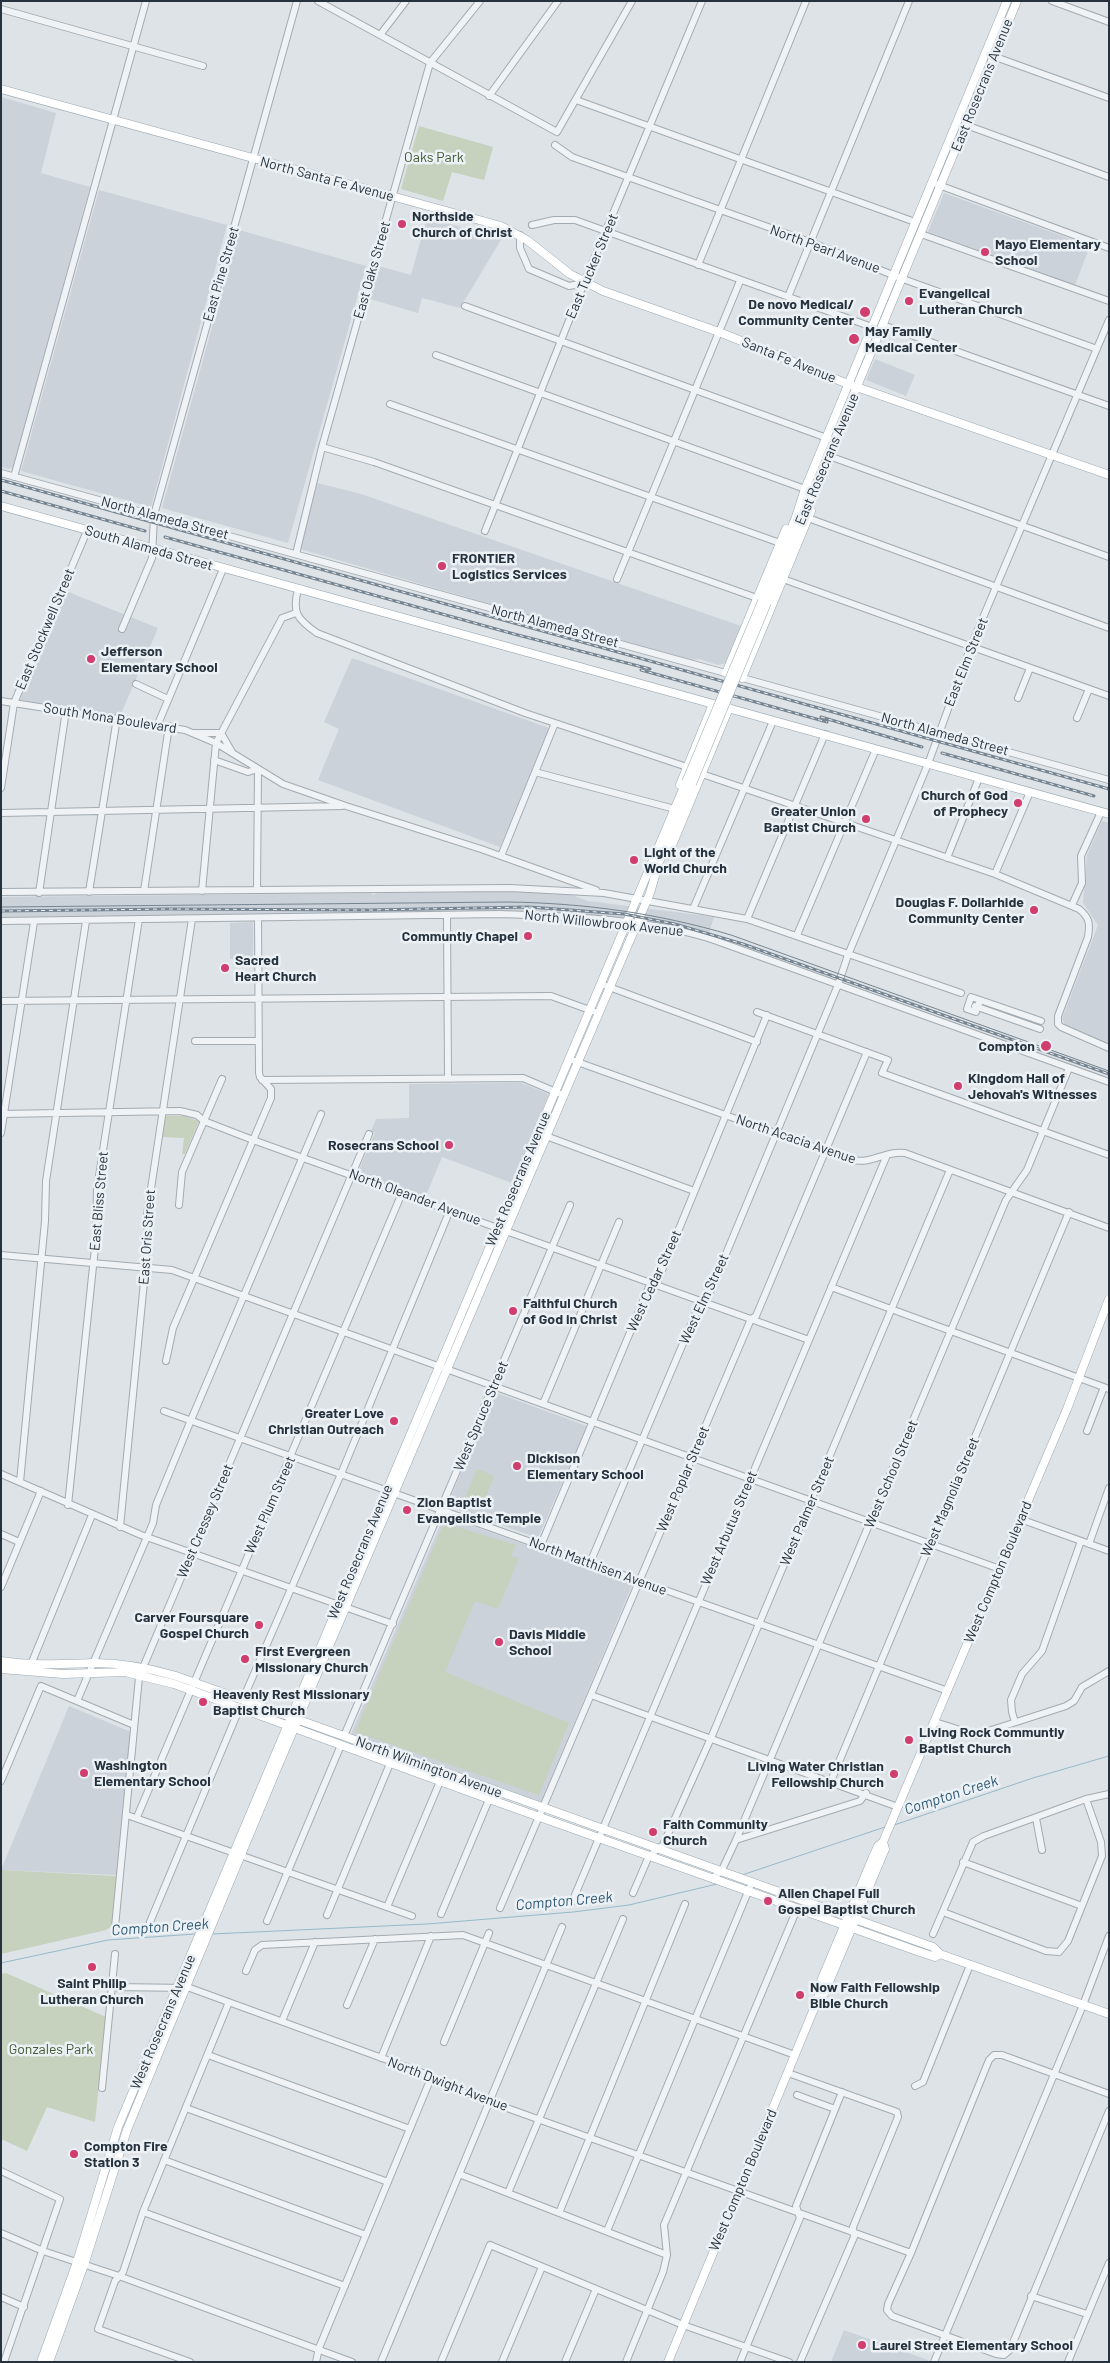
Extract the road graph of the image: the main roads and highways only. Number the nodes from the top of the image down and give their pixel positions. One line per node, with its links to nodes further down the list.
1 (1007, 1): 4 (main road, East Rosecrans Avenue)
2 (1017, 1): 5 (main road, East Rosecrans Avenue)
3 (1, 90): 6 (main road, North Santa Fe Avenue)
4 (967, 97): 5 (main road); 7 (main road, East Rosecrans Avenue)
5 (976, 100): 8 (main road, East Rosecrans Avenue)
6 (584, 283): 7 (main road, Santa Fe Avenue)
7 (848, 384): 8 (main road, Santa Fe Avenue); 11 (main road, East Rosecrans Avenue)
8 (857, 387): 9 (main road, East Rosecrans Avenue); 10 (main road, Santa Fe Avenue)
9 (822, 473): 13 (main road, East Rosecrans Avenue); 15 (main road)
10 (1109, 475)
11 (805, 489): 13 (main road, East Rosecrans Avenue); 13 (main road)
12 (2, 509): 16 (main road, South Alameda Street)
13 (762, 600): 14 (main road); 18 (main road, East Rosecrans Avenue, bridge)
14 (726, 673)
15 (742, 678)
16 (713, 704): 17 (main road); 21 (main road)
17 (730, 708): 19 (main road); 20 (main road)
18 (689, 783): 20 (main road, East Rosecrans Avenue); 21 (main road, East Rosecrans Avenue)
19 (1105, 813)
20 (650, 893): 23 (main road, East Rosecrans Avenue)
21 (638, 896): 22 (main road, East Rosecrans Avenue)
22 (628, 919): 24 (main road, West Rosecrans Avenue)
23 (638, 920): 24 (main road, West Rosecrans Avenue)
24 (502, 1228): 31 (main road, West Rosecrans Avenue)
25 (1109, 1299): 34 (main road, West Compton Boulevard)
26 (1, 1661): 28 (main road, North Wilmington Avenue)
27 (1, 1669): 28 (main road, North Wilmington Avenue)
28 (30, 1669): 29 (main road, North Wilmington Avenue); 29 (main road, North Wilmington Avenue)
29 (141, 1671): 30 (main road, North Wilmington Avenue); 30 (main road, North Wilmington Avenue)
30 (242, 1703): 31 (main road, North Wilmington Avenue); 32 (main road, North Wilmington Avenue)
31 (294, 1718): 32 (main road, West Rosecrans Avenue); 33 (main road, North Wilmington Avenue)
32 (291, 1726): 33 (main road, North Wilmington Avenue); 37 (main road, West Rosecrans Avenue)
33 (749, 1885): 34 (main road, North Wilmington Avenue); 35 (main road, North Wilmington Avenue)
34 (852, 1919): 35 (main road, West Compton Boulevard); 36 (main road, North Wilmington Avenue)
35 (849, 1927): 36 (main road, North Wilmington Avenue); 44 (main road, West Compton Boulevard)
36 (940, 1954): 38 (main road)
37 (181, 1988): 39 (main road, West Rosecrans Avenue); 40 (main road, West Rosecrans Avenue)
38 (1109, 2014)
39 (103, 2175): 40 (main road); 41 (main road, West Rosecrans Avenue)
40 (112, 2177): 41 (main road, West Rosecrans Avenue)
41 (81, 2263): 42 (main road, West Rosecrans Avenue); 43 (main road, West Rosecrans Avenue)
42 (41, 2362)
43 (50, 2362)
44 (668, 2362)

